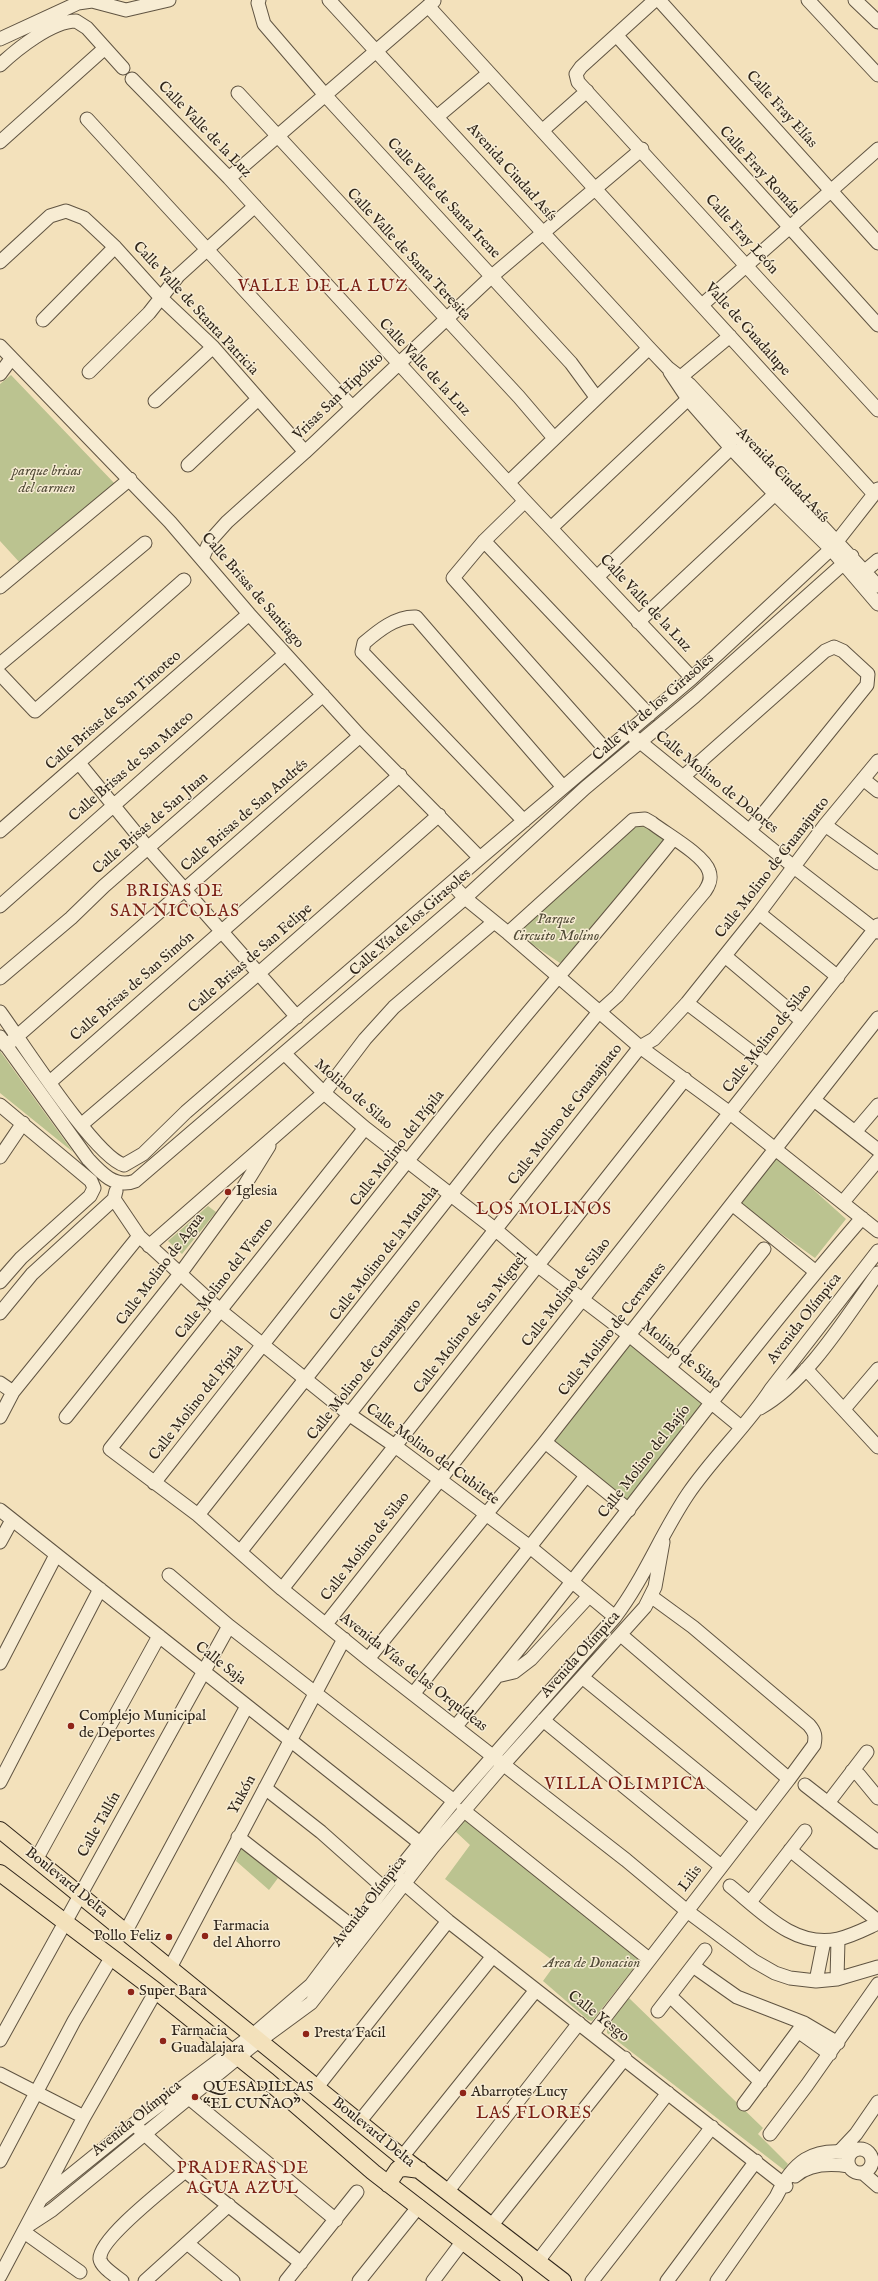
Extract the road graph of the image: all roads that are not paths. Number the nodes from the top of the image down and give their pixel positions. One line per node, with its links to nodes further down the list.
1 (169, 0): 7 (street)
2 (329, 0): 15 (street, Avenida Ciudad Asís)
3 (655, 0): 11 (street)
4 (659, 0): 34 (street, Calle Fray Elías)
5 (808, 0): 20 (street)
6 (855, 0): 10 (street)
7 (92, 1): 12 (street)
8 (256, 1): 24 (street, Calle Valle de Santa Irene)
9 (432, 3): 15 (street); 19 (street, Valle de Guadalupe)
10 (878, 22)
11 (617, 36): 22 (street); 36 (street, Calle Fray Román)
12 (0, 39)
13 (20, 47): 14 (street); 16 (street); 17 (street)
14 (105, 48): 18 (street); 29 (street)
15 (377, 50): 24 (street); 25 (street, Avenida Ciudad Asís)
16 (0, 55)
17 (0, 65)
18 (123, 68)
19 (489, 73): 25 (street); 27 (street, Valle de Guadalupe)
20 (878, 75)
21 (132, 79): 32 (street, Calle Valle de la Luz)
22 (583, 86): 27 (street); 30 (street, Calle Fray León)
23 (238, 93): 28 (street, Calle Valle de Santa Teresita)
24 (325, 95): 28 (street); 43 (street, Calle Valle de Santa Irene)
25 (438, 116): 37 (street, Avenida Ciudad Asís)
26 (87, 119): 40 (street)
27 (543, 130): 33 (street, Valle de Guadalupe)
28 (278, 135): 32 (street); 47 (street, Calle Valle de Santa Teresita)
29 (0, 142)
30 (642, 149): 33 (street, Vrisas San Hipólito); 42 (street, Calle Fray León)
31 (878, 149): 34 (street)
32 (229, 178): 35 (street, Calle Valle de la Luz)
33 (594, 188): 37 (street, Vrisas San Hipólito); 45 (street, Valle de Guadalupe)
34 (833, 191): 36 (street); 38 (street, Calle Fray Elías)
35 (255, 206): 40 (street); 54 (street, Calle Valle de la Luz)
36 (790, 229): 42 (street); 48 (street, Calle Fray Román)
37 (543, 232): 43 (street, Vrisas San Hipólito); 52 (street, Avenida Ciudad Asís)
38 (878, 243)
39 (114, 247): 41 (street, Calle Valle de Stanta Patricia); 44 (street, Calle Valle de Stanta Patricia); 46 (street)
40 (206, 248): 44 (street); 62 (street)
41 (0, 262)
42 (747, 266): 45 (street); 63 (street, Calle Fray León)
43 (492, 276): 47 (street, Vrisas San Hipólito); 58 (street, Calle Valle de Santa Irene)
44 (161, 298): 51 (street, Calle Valle de Stanta Patricia); 55 (street)
45 (703, 304): 49 (street, Valle de Guadalupe)
46 (43, 320)
47 (446, 320): 54 (street, Vrisas San Hipólito); 64 (street, Calle Valle de Santa Teresita)
48 (878, 325)
49 (730, 336): 57 (street); 70 (street, Valle de Guadalupe)
50 (0, 346): 53 (street, Calle Brisas de Santiago)
51 (213, 347): 60 (street, Calle Valle de Stanta Patricia); 61 (street)
52 (649, 348): 57 (street, Avenida Ciudad Asís); 58 (street)
53 (11, 359): 56 (street); 68 (street, Calle Brisas de Santiago)
54 (398, 363): 62 (street, Vrisas San Hipólito); 69 (street, Calle Valle de la Luz)
55 (89, 372)
56 (0, 374)
57 (678, 379): 59 (street, Avenida Ciudad Asís); 76 (street, Avenida Ciudad Asís)
58 (596, 397): 64 (street)
59 (688, 399): 65 (street, Avenida Ciudad Asís); 73 (street)
60 (258, 400): 66 (street, Calle Valle de Stanta Patricia); 67 (street)
61 (155, 401)
62 (352, 407): 66 (street, Vrisas San Hipólito)
63 (878, 410)
64 (554, 438): 69 (street)
65 (731, 448): 71 (street, Avenida Ciudad Asís); 81 (street)
66 (305, 452): 77 (street, Vrisas San Hipólito)
67 (188, 465)
68 (130, 479): 77 (street, Calle Brisas de Santiago); 84 (street)
69 (509, 482): 72 (street, Calle Valle de la Luz)
70 (876, 491): 76 (street, Calle Vía de los Girasoles)
71 (775, 494): 76 (street, Avenida Ciudad Asís); 87 (street)
72 (525, 501): 73 (street, Calle Valle de la Luz); 74 (street)
73 (551, 528): 81 (street, Calle Valle de la Luz)
74 (484, 541): 93 (street); 97 (street)
75 (145, 542): 89 (street)
76 (834, 544): 78 (street, Avenida Ciudad Asís); 91 (street, Calle Vía de los Girasoles)
77 (202, 559): 86 (street, Calle Brisas de Santiago)
78 (848, 560): 80 (street, Avenida Ciudad Asís); 85 (street, Avenida Ciudad Asís); 96 (street, Calle Vía de los Girasoles)
79 (878, 560): 80 (street)
80 (865, 571): 83 (street, Avenida Ciudad Asís)
81 (597, 577): 87 (street, Calle Valle de la Luz)
82 (184, 580): 90 (street)
83 (878, 586)
84 (0, 587)
85 (878, 604)
86 (249, 614): 88 (street, Calle Brisas de Santiago); 99 (street, Calle Brisas de San Timoteo)
87 (638, 622): 91 (street, Calle Valle de la Luz)
88 (286, 654): 92 (street, Calle Brisas de Santiago); 105 (street, Calle Brisas de San Mateo)
89 (0, 664)
90 (0, 674)
91 (692, 678): 93 (street, Calle Vía de los Girasoles)
92 (323, 695): 95 (street, Calle Brisas de Santiago); 112 (street, Calle Brisas de San Juan)
93 (649, 715): 94 (street, Calle Vía de los Girasoles)
94 (629, 732): 96 (street, Calle Molino de Dolores); 97 (street, Calle Vía de los Girasoles)
95 (360, 736): 100 (street, Calle Brisas de Santiago); 117 (street, Calle Brisas de San Andrés)
96 (640, 742): 101 (street, Calle Molino de Dolores); 118 (street, Calle Vía de los Girasoles)
97 (606, 750): 103 (street, Calle Vía de los Girasoles)
98 (878, 761): 102 (street, Calle Molino de Guanajuato)
99 (79, 763): 105 (street); 110 (street, Calle Brisas de San Timoteo)
100 (400, 774): 106 (street, Calle Brisas de Santiago); 123 (street, Calle Brisas de San Simón)
101 (684, 776): 109 (street, Calle Molino de Dolores); 109 (street)
102 (863, 779): 104 (street); 108 (street, Calle Molino de Guanajuato)
103 (563, 787): 107 (street, Calle Vía de los Girasoles); 107 (street)
104 (878, 791)
105 (113, 804): 112 (street); 119 (street, Calle Brisas de San Mateo)
106 (439, 815): 113 (street, Calle Brisas de Santiago); 126 (street, Calle Brisas de San Felipe)
107 (524, 821): 113 (street, Calle Vía de los Girasoles)
108 (825, 825): 114 (street); 115 (street, Calle Molino de Guanajuato)
109 (750, 830): 115 (street, Calle Molino de Dolores)
110 (0, 831)
111 (673, 839): 124 (street, Calle Molino de la Mancha); 127 (street, Calle Molino del Pípila); 132 (street, Calle Molino de la Mancha)
112 (148, 848): 117 (street); 129 (street, Calle Brisas de San Juan)
113 (480, 858): 116 (street, Calle Vía de los Girasoles)
114 (878, 863)
115 (794, 867): 120 (street, Calle Molino de Guanajuato); 122 (street, Calle Molino de Dolores)
116 (452, 884): 118 (street); 133 (street, Calle Vía de los Girasoles)
117 (186, 889): 123 (street); 136 (street, Calle Brisas de San Andrés)
118 (465, 898): 121 (street); 139 (street, Calle Vía de los Girasoles)
119 (0, 906)
120 (759, 913): 125 (street, Calle Molino de Guanajuato); 128 (street)
121 (494, 922): 124 (street); 143 (street, Calle Molino de Agua)
122 (877, 929): 128 (street, Calle Molino de Silao)
123 (222, 930): 126 (street); 142 (street, Calle Brisas de San Simón)
124 (508, 933): 127 (street)
125 (725, 956): 130 (street, Calle Molino de Guanajuato); 135 (street)
126 (259, 973): 133 (street); 149 (street, Calle Brisas de San Felipe)
127 (557, 977): 132 (street); 157 (street, Calle Molino del Pípila)
128 (838, 977): 135 (street, Calle Molino de Silao)
129 (0, 978)
130 (687, 1003): 138 (street, Calle Molino de Guanajuato); 140 (street)
131 (0, 1012): 136 (street)
132 (598, 1013): 138 (street); 160 (street, Calle Molino de la Mancha)
133 (297, 1017): 158 (street, Calle Vía de los Girasoles)
134 (878, 1018): 144 (street, Calle Molino de Cervantes)
135 (802, 1020): 140 (street, Calle Molino de Silao)
136 (18, 1037): 137 (street, Calle Brisas de San Andrés); 142 (street)
137 (3, 1042): 159 (street)
138 (640, 1047): 141 (street); 165 (street, Calle Molino de Guanajuato)
139 (284, 1053): 143 (street, Molino de Silao); 159 (street, Calle Vía de los Girasoles)
140 (767, 1064): 147 (street, Calle Molino de Silao)
141 (685, 1079): 147 (street); 171 (street, Calle Molino de San Miguel)
142 (50, 1082): 149 (street)
143 (324, 1093): 150 (street, Molino de Silao); 152 (street, Calle Molino de Agua)
144 (814, 1100): 151 (street); 153 (street, Calle Molino de Cervantes)
145 (0, 1105): 148 (street)
146 (878, 1105): 151 (street)
147 (730, 1113): 153 (street); 176 (street, Calle Molino de Silao)
148 (23, 1123): 155 (street); 175 (street)
149 (81, 1125): 158 (street)
150 (365, 1128): 157 (street, Molino de Silao); 177 (street, Calle Molino del Viento)
151 (855, 1132): 154 (street)
152 (274, 1138): 168 (street, Calle Molino de Agua); 174 (street, Calle Molino de Agua)
153 (775, 1148): 162 (street); 163 (street, Calle Molino de Cervantes)
154 (878, 1150)
155 (0, 1157)
156 (878, 1160): 162 (street)
157 (407, 1162): 160 (street, Molino de Silao); 180 (street, Calle Molino del Pípila)
158 (124, 1165): 159 (street)
159 (119, 1183): 161 (street)
160 (451, 1196): 165 (street, Molino de Silao); 184 (street, Calle Molino de la Mancha)
161 (114, 1199): 167 (street, Calle Molino del Cubilete); 178 (street)
162 (843, 1202): 164 (street)
163 (732, 1204): 172 (street); 179 (street, Calle Molino de Cervantes)
164 (862, 1218): 166 (street); 172 (street, Calle Molino del Bajío)
165 (496, 1230): 171 (street, Molino de Silao); 190 (street, Calle Molino de Guanajuato)
166 (878, 1231)
167 (139, 1236): 168 (street, Calle Molino del Cubilete); 186 (street)
168 (149, 1246): 174 (street, Calle Molino del Cubilete)
169 (764, 1249): 181 (street)
170 (878, 1251): 188 (street, Avenida Olímpica)
171 (537, 1265): 176 (street, Molino de Silao); 195 (street, Calle Molino de San Miguel)
172 (816, 1272): 187 (street, Calle Molino del Bajío)
173 (878, 1273): 182 (street, Avenida Olímpica)
174 (180, 1274): 177 (street, Calle Molino del Cubilete); 192 (street, Calle Molino de Agua)
175 (0, 1282)
176 (582, 1300): 179 (street, Molino de Silao); 199 (street, Calle Molino de Silao)
177 (221, 1310): 180 (street, Calle Molino del Cubilete); 197 (street, Calle Molino del Viento)
178 (0, 1313)
179 (629, 1335): 181 (street, Molino de Silao); 194 (street, Calle Molino de Cervantes)
180 (264, 1345): 184 (street, Calle Molino del Cubilete); 200 (street, Calle Molino del Pípila)
181 (670, 1367): 187 (street, Molino de Silao)
182 (806, 1369): 188 (street, Avenida Olímpica); 189 (street)
183 (878, 1369): 189 (street)
184 (305, 1380): 190 (street, Calle Molino del Cubilete); 204 (street, Calle Molino de la Mancha)
185 (0, 1383): 186 (street)
186 (13, 1392): 191 (street)
187 (712, 1402): 193 (street, Molino de Silao); 202 (street, Calle Molino del Bajío)
188 (758, 1408): 193 (street, Avenida Olímpica)
189 (844, 1409): 196 (street)
190 (350, 1415): 195 (street, Calle Molino del Cubilete); 209 (street, Calle Molino de Guanajuato)
191 (0, 1416)
192 (66, 1417)
193 (741, 1427): 206 (street, Avenida Olímpica)
194 (545, 1442): 198 (street); 203 (street, Calle Molino de Cervantes)
195 (395, 1446): 199 (street, Calle Molino del Cubilete); 214 (street, Calle Molino de San Miguel)
196 (878, 1448)
197 (110, 1450): 200 (street, Avenida Vías de las Orquídeas)
198 (586, 1476): 202 (street); 208 (street)
199 (441, 1480): 203 (street, Calle Molino del Cubilete); 218 (street, Calle Molino de Silao)
200 (154, 1483): 204 (street, Avenida Vías de las Orquídeas)
201 (0, 1510): 205 (street, Calle Saja)
202 (629, 1510): 212 (street, Calle Molino del Bajío)
203 (486, 1514): 208 (street, Calle Molino del Cubilete); 223 (street, Calle Molino de Cervantes)
204 (198, 1515): 209 (street, Avenida Vías de las Orquídeas)
205 (12, 1520): 207 (street); 210 (street, Calle Saja)
206 (664, 1534): 216 (street, Avenida Olímpica); 217 (street, Avenida Olímpica)
207 (0, 1542)
208 (530, 1548): 212 (street, Calle Molino del Cubilete); 229 (street)
209 (240, 1552): 214 (street, Avenida Vías de las Orquídeas)
210 (56, 1555): 213 (street, Calle Saja); 224 (street)
211 (169, 1575): 219 (street)
212 (572, 1583): 215 (street, Calle Molino del Cubilete); 226 (street, Calle Molino del Bajío)
213 (100, 1589): 221 (street, Calle Saja); 239 (street)
214 (282, 1589): 218 (street, Avenida Vías de las Orquídeas)
215 (589, 1596): 217 (street, Calle Molino del Cubilete); 226 (street)
216 (652, 1597): 220 (street, Avenida Olímpica); 238 (street, Lilis)
217 (615, 1617): 235 (street, Avenida Olímpica)
218 (326, 1624): 222 (street, Avenida Vías de las Orquídeas)
219 (229, 1626): 225 (street, Calle Tallín); 228 (street)
220 (620, 1635): 227 (street, Avenida Olímpica); 238 (street)
221 (159, 1636): 225 (street, Calle Saja); 253 (street)
222 (344, 1639): 223 (street, Avenida Vías de las Orquídeas); 228 (street, Yukón)
223 (368, 1659): 229 (street, Avenida Vías de las Orquídeas)
224 (0, 1663)
225 (203, 1671): 230 (street, Calle Saja); 259 (street, Calle Tallín)
226 (497, 1676): 232 (street, Calle Molino del Bajío)
227 (582, 1677): 231 (street, Avenida Olímpica); 246 (street)
228 (315, 1693): 233 (street, Yukón); 243 (street)
229 (414, 1693): 232 (street, Avenida Vías de las Orquídeas)
230 (247, 1706): 233 (street, Calle Saja); 266 (street)
231 (543, 1720): 236 (street, Avenida Olímpica); 254 (street)
232 (456, 1726): 235 (street, Avenida Vías de las Orquídeas)
233 (290, 1740): 241 (street, Yukón); 251 (street, Calle Saja)
234 (867, 1752): 237 (street)
235 (492, 1756): 236 (street, Avenida Vías de las Orquídeas); 243 (street, Avenida Olímpica)
236 (503, 1765): 245 (street, Avenida Olímpica); 261 (street, Avenida Vías de las Orquídeas)
237 (852, 1771): 242 (street); 244 (street)
238 (789, 1779): 246 (street, Lilis)
239 (0, 1782)
240 (805, 1785): 244 (street)
241 (265, 1788): 249 (street, Yukón); 258 (street)
242 (878, 1798)
243 (454, 1801): 251 (street, Avenida Olímpica)
244 (828, 1802): 250 (street)
245 (463, 1810): 256 (street, Avenida Olímpica); 272 (street)
246 (757, 1820): 254 (street, Lilis)
247 (0, 1830): 253 (main road, Boulevard Delta)
248 (805, 1831): 252 (street)
249 (238, 1837): 265 (street); 273 (street, Yukón)
250 (878, 1842)
251 (420, 1843): 256 (street, Avenida Olímpica)
252 (790, 1850): 260 (street); 264 (street)
253 (37, 1858): 259 (main road, Boulevard Delta)
254 (721, 1866): 261 (street, Lilis)
255 (0, 1873): 263 (main road, Boulevard Delta)
256 (399, 1879): 258 (street, Avenida Olímpica); 262 (street, Calle Yesgo); 288 (street, Avenida Olímpica)
257 (730, 1886): 260 (street)
258 (384, 1888): 265 (street, Avenida Olímpica)
259 (80, 1895): 263 (street, Calle Tallín); 266 (main road, Boulevard Delta)
260 (750, 1902): 268 (street)
261 (687, 1911): 272 (street, Lilis); 278 (street, Avenida Vías de las Orquídeas)
262 (448, 1921): 270 (street, Calle Yesgo); 296 (street)
263 (65, 1922): 271 (main road, Boulevard Delta); 289 (street, Calle Tallín)
264 (878, 1922): 267 (street)
265 (353, 1927): 288 (street, Avenida Olímpica)
266 (126, 1931): 273 (main road, Boulevard Delta)
267 (838, 1940): 268 (street); 277 (street)
268 (824, 1941): 278 (street)
269 (705, 1950): 274 (street)
270 (493, 1956): 280 (street, Calle Yesgo); 303 (street)
271 (112, 1958): 281 (main road, Boulevard Delta); 297 (street)
272 (649, 1960): 287 (street, Lilis)
273 (170, 1966): 288 (main road, Boulevard Delta)
274 (693, 1966): 283 (street); 286 (street)
275 (878, 1967): 276 (street, Avenida Vías de las Orquídeas)
276 (865, 1971): 277 (street, Avenida Vías de las Orquídeas); 282 (street)
277 (837, 1979): 278 (street, Avenida Vías de las Orquídeas)
278 (816, 1981)
279 (878, 1984): 282 (street)
280 (536, 1990): 285 (street, Calle Yesgo); 310 (street)
281 (156, 1991): 292 (main road, Boulevard Delta); 302 (street)
282 (871, 1996): 290 (street)
283 (671, 1997): 284 (street); 295 (street)
284 (658, 2011)
285 (579, 2022): 287 (street, Calle Yesgo); 322 (street)
286 (801, 2027): 290 (street); 291 (street); 295 (street)
287 (593, 2033): 293 (street, Calle Yesgo)
288 (264, 2039): 292 (street, Avenida Olímpica); 296 (main road, Boulevard Delta)
289 (0, 2040)
290 (838, 2043): 291 (street)
291 (830, 2054): 306 (street)
292 (234, 2055): 299 (street, Avenida Olímpica); 304 (street, Avenida Olímpica); 318 (main road, Boulevard Delta)
293 (625, 2058): 298 (street, Calle Yesgo); 327 (street)
294 (0, 2074): 297 (street)
295 (761, 2082): 301 (street)
296 (317, 2087): 303 (main road, Boulevard Delta)
297 (36, 2093): 302 (street); 311 (street)
298 (668, 2093): 305 (street, Calle Yesgo); 331 (street)
299 (189, 2098): 307 (street, Avenida Olímpica); 326 (street)
300 (878, 2102): 309 (street)
301 (744, 2104)
302 (84, 2117): 308 (street)
303 (360, 2121): 310 (main road, Boulevard Delta)
304 (134, 2124): 307 (street); 313 (street, Avenida Olímpica)
305 (712, 2127): 312 (street, Calle Yesgo); 343 (street)
306 (770, 2134)
307 (144, 2135): 316 (street); 328 (street, Avenida Olímpica)
308 (66, 2152): 313 (street); 323 (street)
309 (846, 2152): 314 (street); 317 (street); 319 (street)
310 (402, 2156): 315 (main road, Boulevard Delta)
311 (0, 2161)
312 (756, 2161): 319 (street, Calle Yesgo); 344 (street)
313 (82, 2166): 323 (street, Avenida Olímpica)
314 (849, 2166): 317 (street); 319 (street)
315 (420, 2170): 318 (main road); 322 (main road, Boulevard Delta)
316 (185, 2171): 324 (street); 336 (street)
317 (870, 2172): 320 (street)
318 (388, 2184): 325 (main road, Boulevard Delta)
319 (784, 2185): 345 (street)
320 (878, 2186)
321 (357, 2192): 326 (street)
322 (447, 2192): 327 (main road, Boulevard Delta)
323 (41, 2199): 328 (street, Avenida Olímpica)
324 (229, 2205): 330 (street); 332 (street)
325 (419, 2206): 329 (main road, Boulevard Delta); 340 (street)
326 (336, 2220): 332 (street)
327 (491, 2226): 331 (main road, Boulevard Delta)
328 (25, 2230): 333 (street); 334 (street, Avenida Olímpica)
329 (464, 2241): 335 (main road, Boulevard Delta); 341 (street)
330 (187, 2243): 337 (street); 338 (street)
331 (538, 2261): 342 (main road, Boulevard Delta)
332 (302, 2263): 339 (street)
333 (80, 2272)
334 (0, 2276)
335 (509, 2280)
336 (122, 2281)
337 (145, 2281)
338 (233, 2281)
339 (286, 2281)
340 (359, 2281)
341 (433, 2281)
342 (563, 2281)
343 (592, 2281)
344 (667, 2281)
345 (717, 2281)

